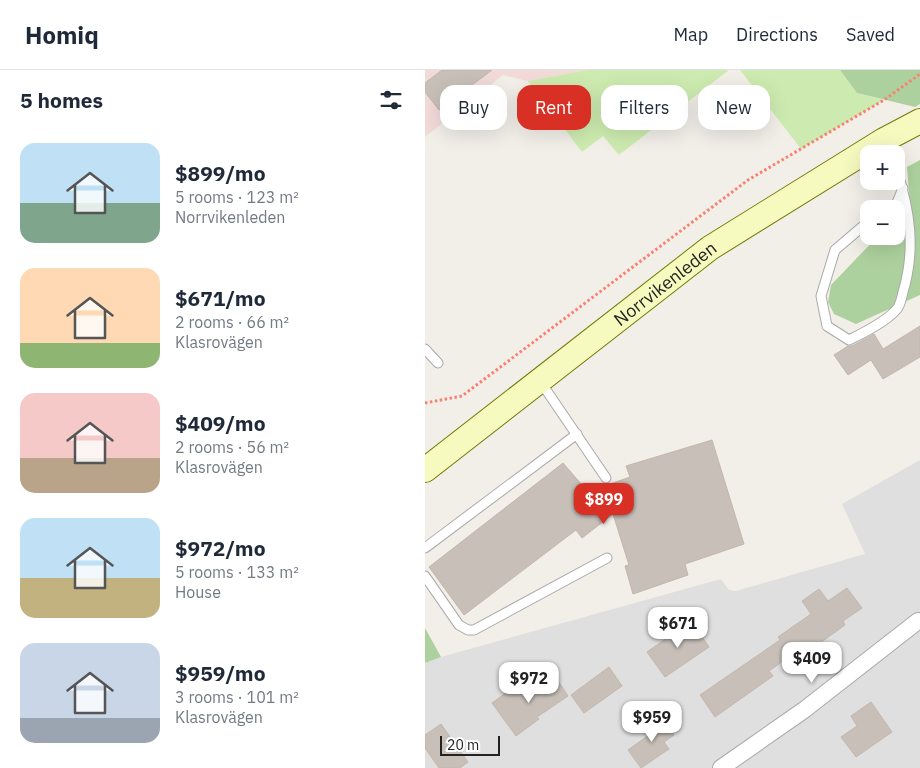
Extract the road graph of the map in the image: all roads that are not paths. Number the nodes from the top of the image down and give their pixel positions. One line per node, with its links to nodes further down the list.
1 (920, 121): 6 (main road, Norrvikenleden)
2 (904, 190): 3 (lane)
3 (860, 229)
4 (425, 349): 5 (lane)
5 (438, 363)
6 (540, 380): 7 (lane); 8 (main road, Norrvikenleden)
7 (577, 434): 9 (lane); 10 (lane)
8 (426, 467)
9 (606, 478)
10 (425, 548)
11 (607, 558): 12 (lane)
12 (425, 576)
13 (918, 621): 14 (street)
14 (721, 768)

